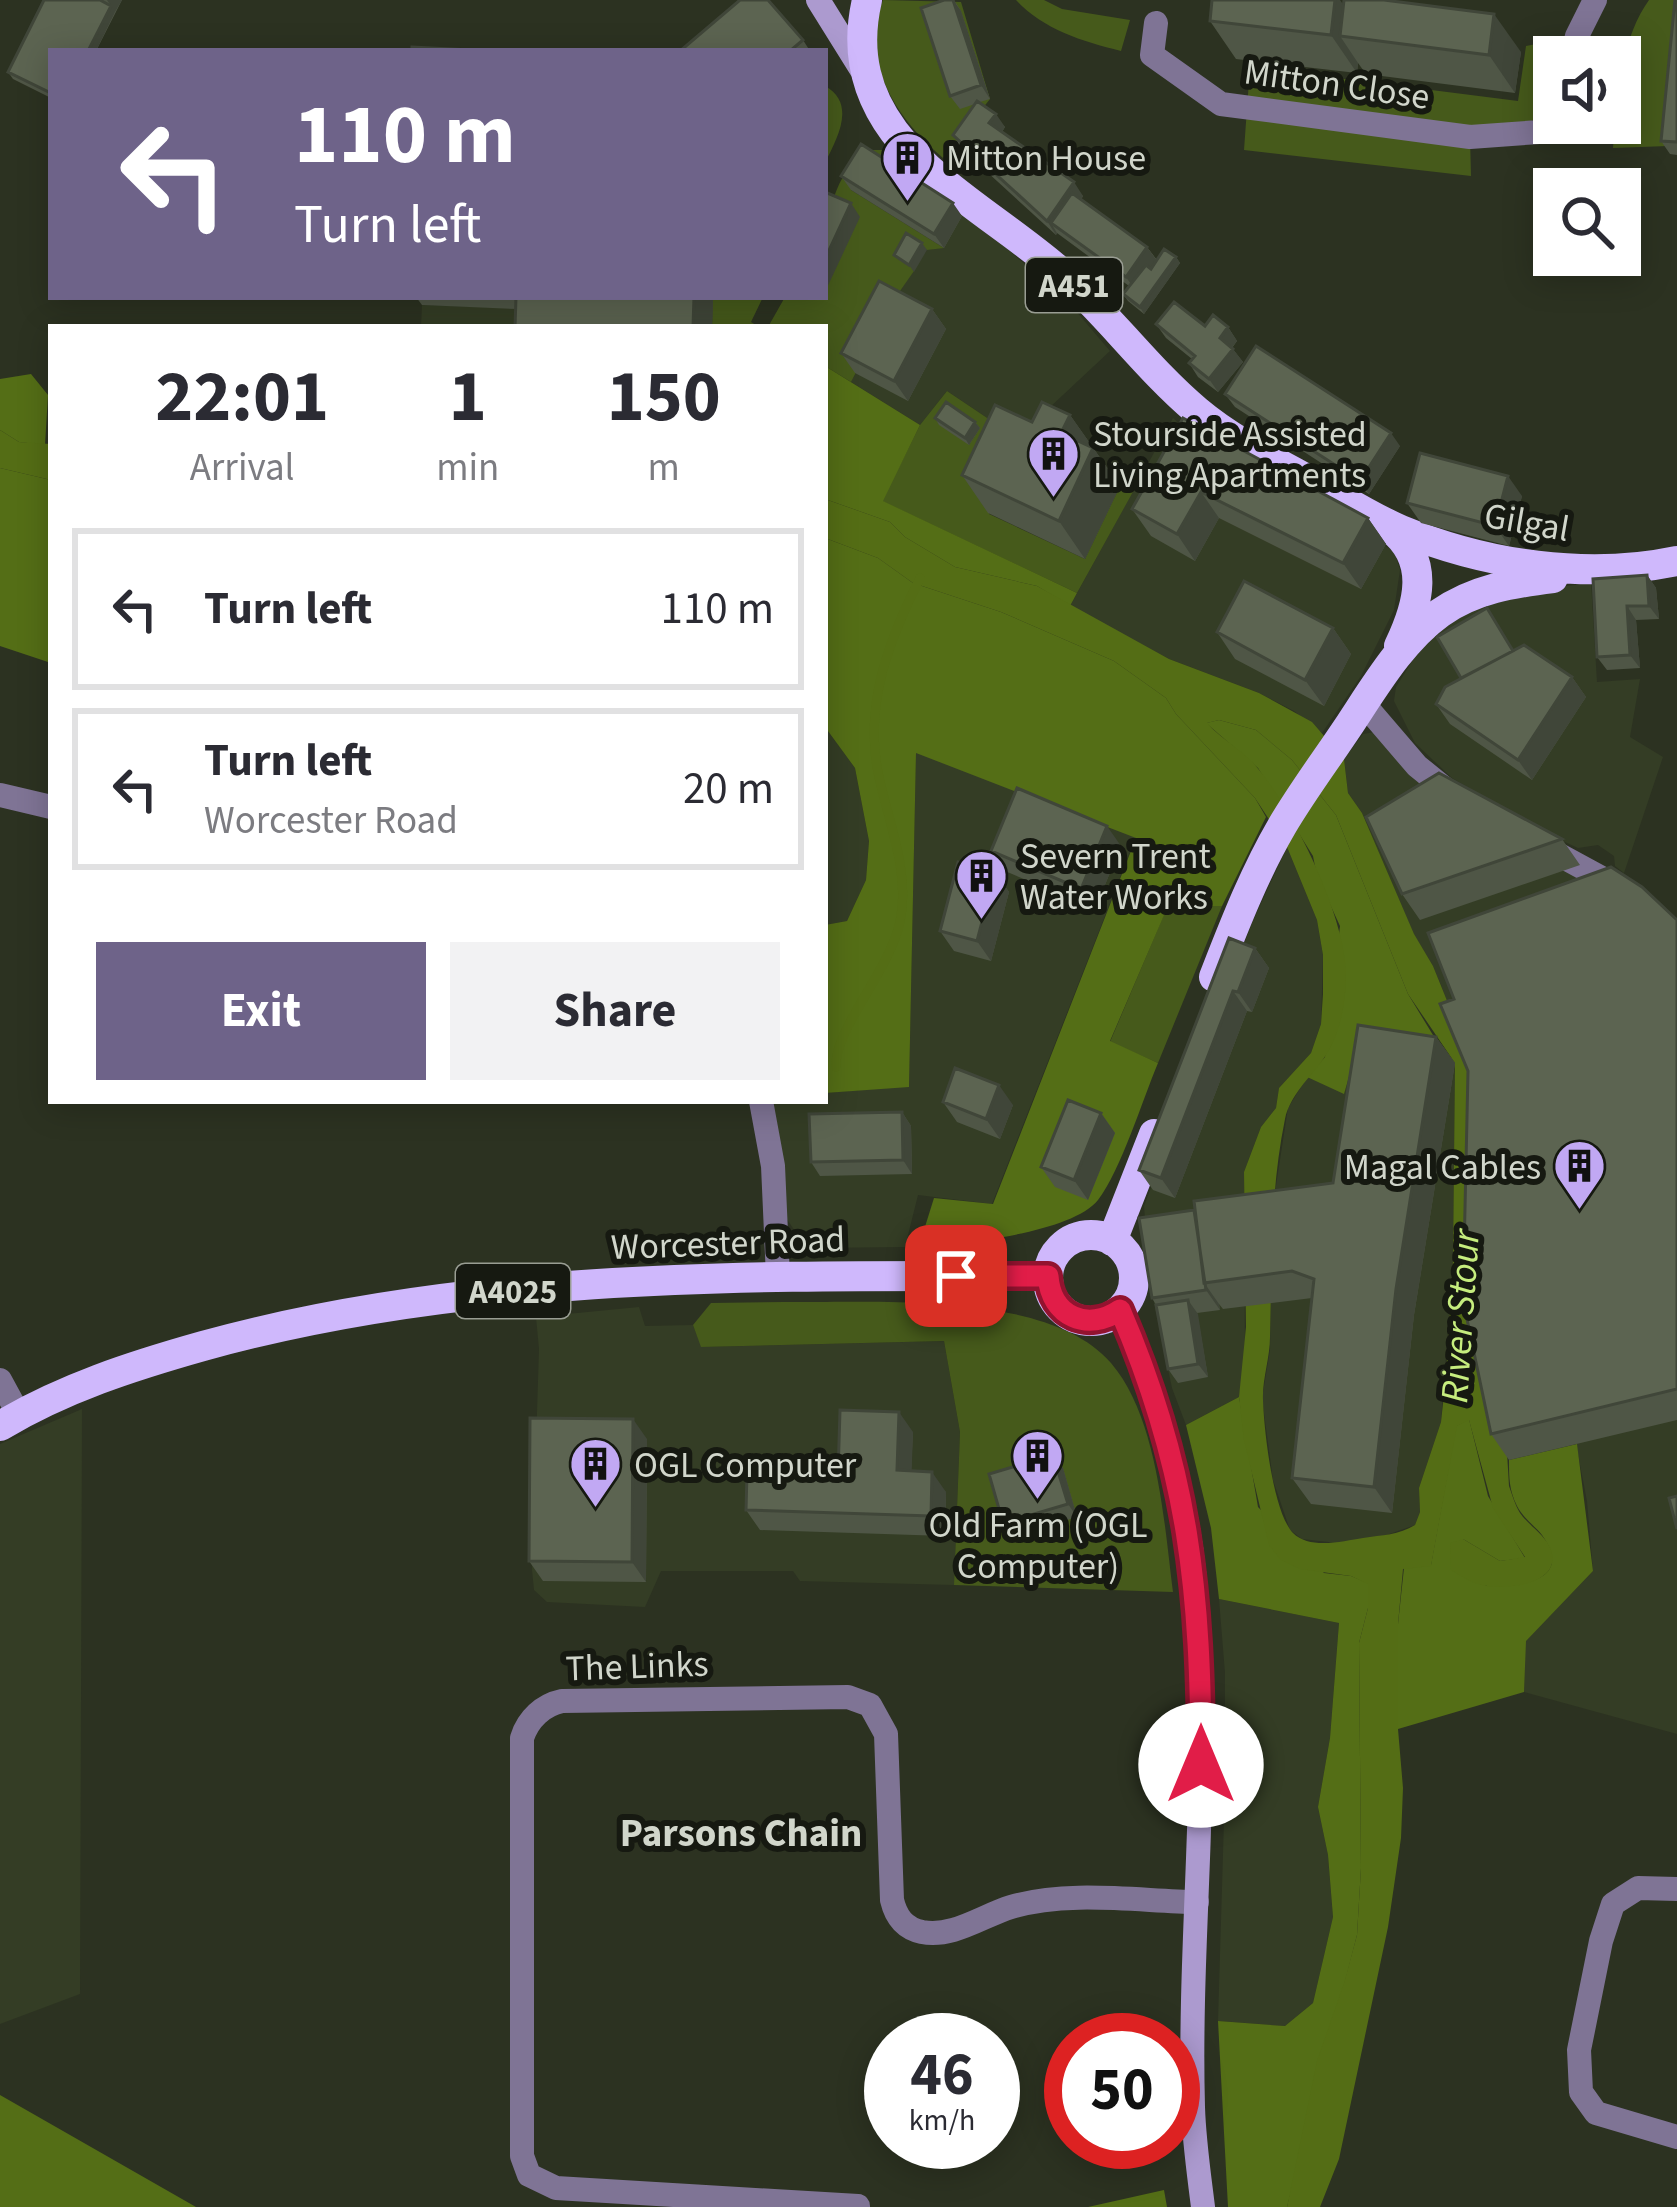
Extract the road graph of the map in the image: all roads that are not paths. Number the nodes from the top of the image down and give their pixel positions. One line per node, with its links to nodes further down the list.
1 (818, 0): 6 (main road)
2 (867, 0): 6 (main road, A451)
3 (1595, 0): 5 (street)
4 (1156, 22): 7 (street, Mitton Close)
5 (1577, 36)
6 (864, 76): 8 (main road, A451)
7 (1533, 132)
8 (1370, 514): 10 (main road, Gilgal / A451); 11 (main road)
9 (1677, 561): 10 (main road, Gilgal / A451)
10 (1618, 570): 11 (main road)
11 (1382, 677): 12 (main road)
12 (1355, 716): 15 (street); 18 (main road)
13 (0, 795): 14 (street)
14 (48, 806)
15 (1477, 811)
16 (1537, 844): 17 (street)
17 (1645, 903)
18 (1201, 1012)
19 (762, 1104): 23 (street)
20 (1161, 1114): 21 (main road)
21 (1112, 1240): 22 (main road); 24 (main road)
22 (1048, 1276): 23 (main road, Worcester Road / A4025); 24 (main road)
23 (778, 1277): 26 (main road, Worcester Road / A4025)
24 (1120, 1310): 28 (main road)
25 (0, 1380): 26 (street)
26 (9, 1420)
27 (1677, 1889): 29 (street)
28 (1197, 1902): 30 (street, The Links); 31 (main road)
29 (1677, 2137)
30 (858, 2206)
31 (1202, 2207)

